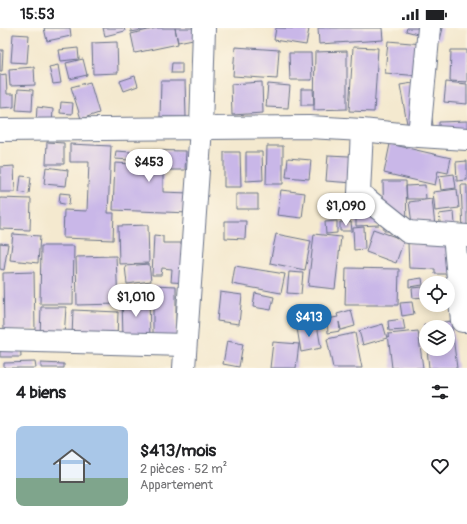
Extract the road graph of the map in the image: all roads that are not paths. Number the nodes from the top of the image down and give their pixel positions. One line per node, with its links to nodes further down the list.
1 (204, 28): 3 (street)
2 (429, 28): 6 (street)
3 (201, 128): 4 (street); 5 (street); 11 (street)
4 (0, 130)
5 (362, 130): 6 (street); 8 (street)
6 (419, 136): 7 (street)
7 (467, 139)
8 (460, 235): 9 (street)
9 (467, 321)
10 (0, 340): 11 (street)
11 (185, 345): 12 (street)
12 (184, 368)

